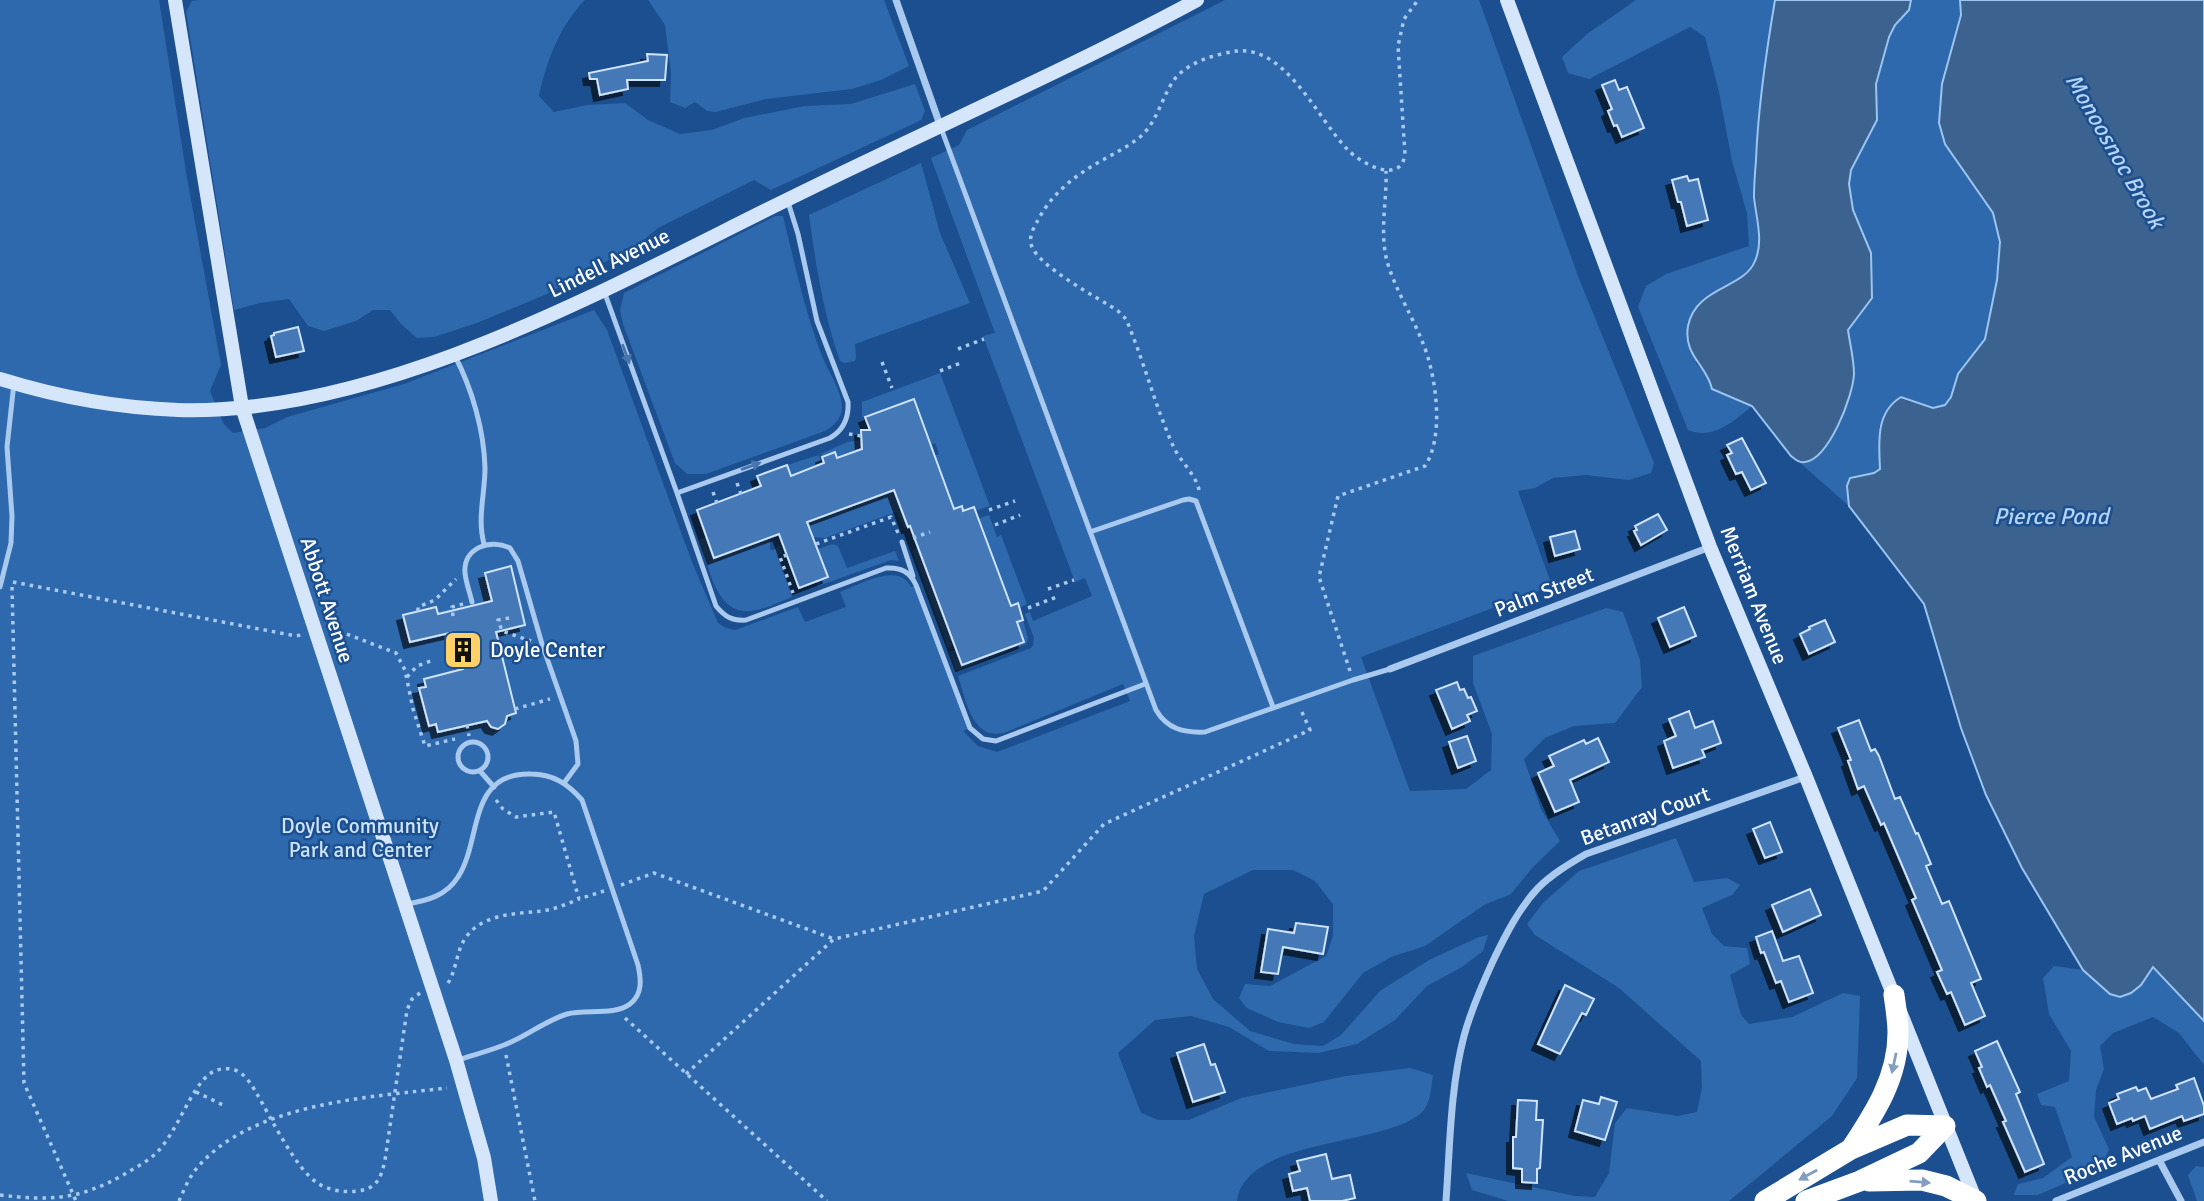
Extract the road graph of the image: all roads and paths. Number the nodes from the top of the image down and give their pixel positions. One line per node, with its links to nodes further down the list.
1 (176, 0): 18 (street, Abbott Avenue)
2 (897, 0): 6 (street)
3 (1197, 0): 6 (street, Lindell Avenue)
4 (1418, 0): 7 (path)
5 (1507, 0): 30 (street, Merriam Avenue)
6 (940, 125): 8 (street, Lindell Avenue); 26 (lane)
7 (1386, 171): 21 (path); 51 (path)
8 (787, 200): 9 (street, Lindell Avenue); 19 (lane, one-way to 8)
9 (603, 290): 12 (street, Lindell Avenue); 19 (lane, one-way to 19)
10 (984, 339): 11 (path)
11 (958, 349)
12 (454, 354): 18 (street, Lindell Avenue); 28 (lane)
13 (882, 362): 17 (path)
14 (963, 362): 15 (path)
15 (940, 371)
16 (7, 381): 18 (street, Lindell Avenue); 34 (lane)
17 (892, 388)
18 (242, 407): 67 (street, Abbott Avenue)
19 (677, 493): 38 (lane)
20 (1015, 501): 22 (path)
21 (1197, 504): 26 (lane); 55 (lane)
22 (989, 510)
23 (1020, 515): 24 (path)
24 (995, 525)
25 (930, 532): 27 (path)
26 (1090, 532): 52 (lane)
27 (902, 542): 29 (path); 33 (lane)
28 (484, 544): 39 (lane); 47 (lane)
29 (816, 544)
30 (1710, 547): 49 (street, Palm Street); 61 (street, Merriam Avenue)
31 (787, 555): 38 (path)
32 (1074, 580): 35 (path)
33 (916, 585): 38 (lane); 52 (lane)
34 (0, 587)
35 (1048, 589)
36 (442, 592): 42 (path)
37 (1057, 597): 41 (path)
38 (796, 601)
39 (472, 602)
40 (458, 605): 43 (path)
41 (1028, 608)
42 (418, 611)
43 (453, 616)
44 (509, 618): 47 (path)
45 (327, 628): 50 (path)
46 (303, 635): 87 (path)
47 (542, 644): 53 (lane)
48 (433, 660): 50 (path)
49 (1390, 669): 51 (lane)
50 (407, 677): 59 (path)
51 (1353, 680): 54 (lane)
52 (1145, 684): 55 (lane)
53 (560, 697): 56 (path); 62 (lane)
54 (1296, 700): 55 (lane); 68 (path)
55 (1273, 707)
56 (515, 709)
57 (467, 725): 58 (path)
58 (469, 736)
59 (455, 739)
60 (480, 771): 60 (lane); 63 (lane)
61 (1806, 777): 71 (street, Merriam Avenue); 92 (street, Betanray Court)
62 (564, 783): 63 (lane); 65 (lane)
63 (494, 787): 67 (lane)
64 (495, 799): 66 (path)
65 (612, 888): 66 (path); 68 (path); 72 (lane)
66 (579, 899): 69 (path)
67 (405, 905): 74 (street, Abbott Avenue)
68 (834, 939): 75 (path)
69 (440, 987)
70 (422, 993): 78 (path)
71 (1894, 995): 81 (street, Merriam Avenue); 83 (highway, one-way to 83)
72 (616, 1009): 73 (lane); 75 (path)
73 (504, 1046): 74 (lane); 90 (path)
74 (456, 1060): 76 (street, Abbott Avenue)
75 (686, 1074): 91 (path)
76 (463, 1086): 78 (path); 89 (street, Abbott Avenue)
77 (196, 1092): 79 (path); 80 (path); 87 (path)
78 (396, 1094): 80 (path); 80 (path)
79 (223, 1105)
80 (272, 1119): 88 (path)
81 (1945, 1126): 83 (highway); 85 (highway); 95 (street, Merriam Avenue)
82 (2204, 1142): 84 (street, Roche Avenue)
83 (1851, 1149): 93 (highway, one-way to 93)
84 (2159, 1160): 96 (street, Roche Avenue); 97 (street)
85 (1860, 1181): 94 (highway); 95 (highway, one-way to 95)
86 (0, 1195): 87 (path)
87 (75, 1199)
88 (179, 1201)
89 (491, 1201)
90 (534, 1201)
91 (827, 1201)
92 (1446, 1201)
93 (1765, 1201)
94 (1806, 1201)
95 (1976, 1201)
96 (2056, 1201)
97 (2181, 1201)

